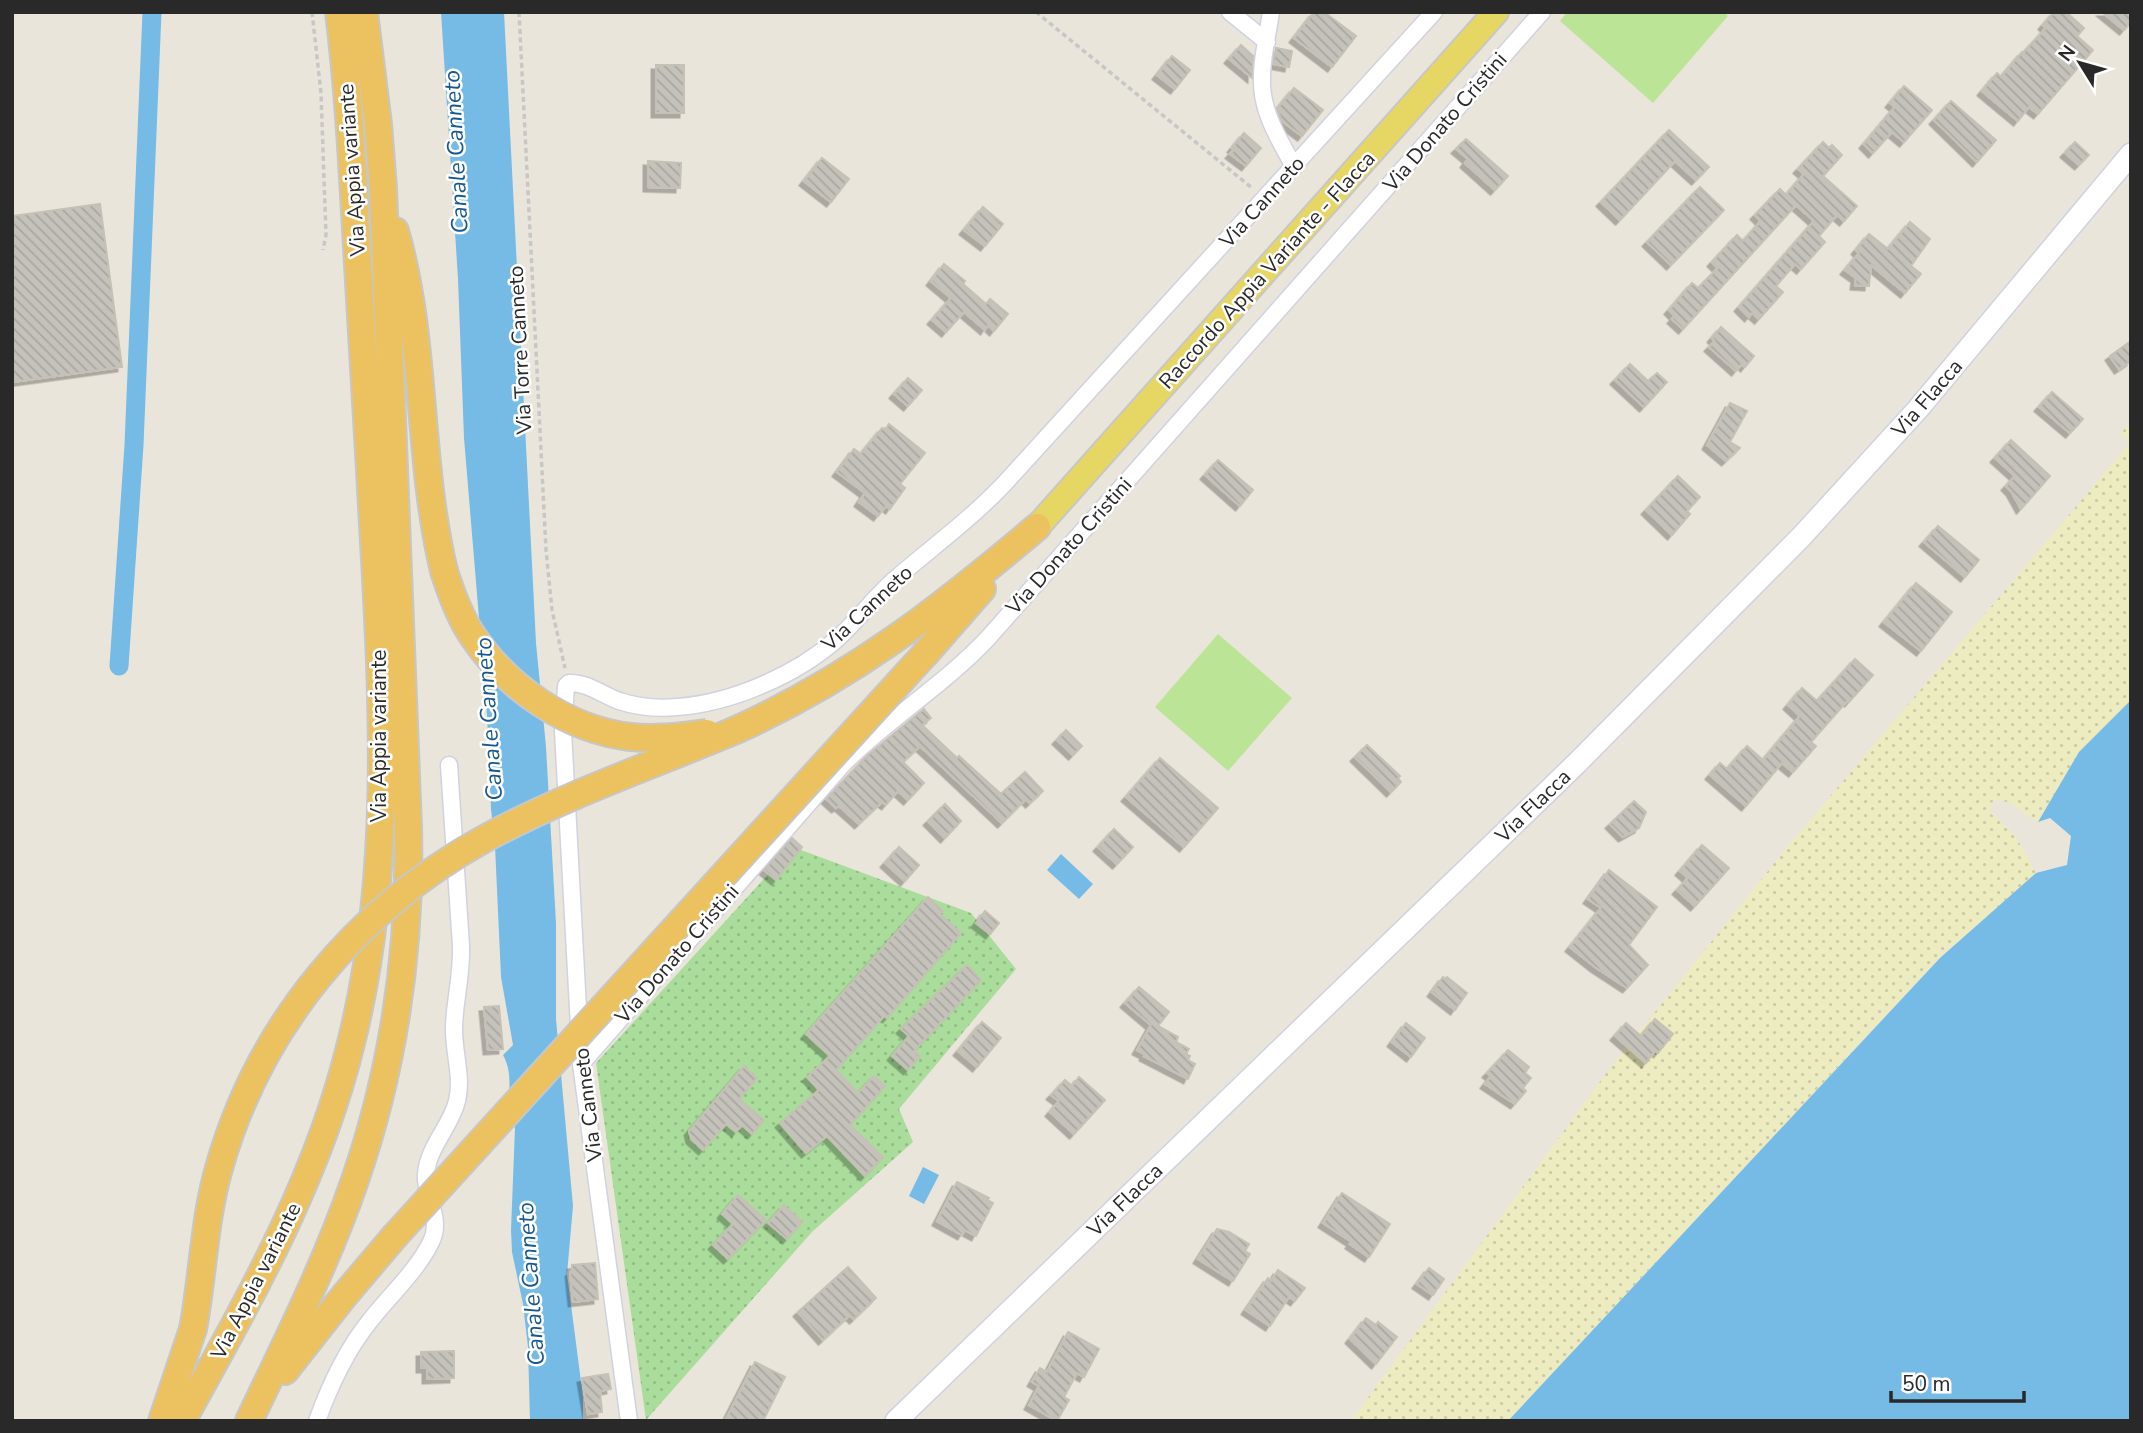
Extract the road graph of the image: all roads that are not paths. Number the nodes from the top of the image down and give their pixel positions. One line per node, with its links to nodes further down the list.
1 (339, 12): 17 (highway, Via Appia variante)
2 (364, 12): 11 (highway, Via Appia variante)
3 (1230, 12): 8 (street)
4 (1271, 12): 8 (street)
5 (1434, 12): 10 (street, Via Canneto)
6 (1496, 12): 12 (main road, Raccordo Appia Variante - Flacca)
7 (1542, 12): 15 (street, Via Donato Cristini)
8 (1267, 42): 10 (street)
9 (2131, 154): 21 (main road, Via Flacca)
10 (1294, 167): 15 (street, Via Canneto)
11 (383, 188): 13 (highway, bridge); 18 (highway, Via Appia variante)
12 (1037, 527): 13 (highway); 18 (highway, bridge)
13 (736, 730): 16 (highway, bridge)
14 (449, 765): 19 (street)
15 (581, 1064): 20 (street, Via Canneto)
16 (162, 1421)
17 (181, 1421)
18 (249, 1421)
19 (317, 1421)
20 (629, 1421)
21 (896, 1421)

